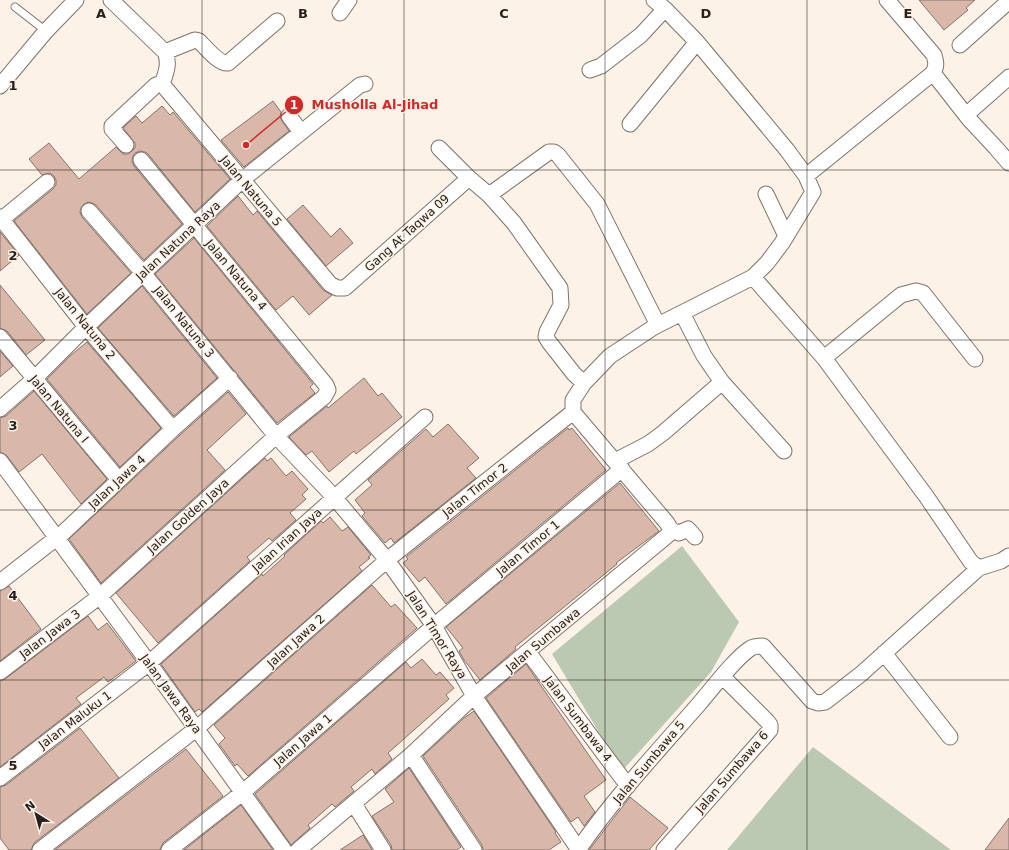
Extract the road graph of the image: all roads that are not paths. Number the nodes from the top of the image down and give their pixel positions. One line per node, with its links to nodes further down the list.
1 (76, 0): 10 (street)
2 (111, 0): 13 (street)
3 (349, 0): 8 (street)
4 (887, 0): 15 (street)
5 (1009, 1): 12 (street)
6 (660, 5): 11 (street); 14 (street)
7 (15, 8): 10 (lane)
8 (340, 13)
9 (277, 21): 13 (street)
10 (46, 31): 19 (street)
11 (697, 42): 22 (street); 28 (street)
12 (960, 45)
13 (165, 52): 17 (street)
14 (590, 70)
15 (933, 73): 20 (street); 28 (street)
16 (1009, 77): 20 (street)
17 (162, 84): 24 (street); 30 (street, Jalan Natuna 5)
18 (365, 84): 23 (street, Jalan Natuna Raya)
19 (0, 86)
20 (966, 115): 27 (street)
21 (289, 116): 23 (street)
22 (630, 124)
23 (302, 132): 30 (street, Jalan Natuna Raya)
24 (126, 145)
25 (439, 148): 29 (street)
26 (141, 160): 36 (street, Jalan Natuna 4)
27 (1009, 163)
28 (806, 176): 37 (street)
29 (469, 178): 33 (street); 40 (street, Gang At Taqwa 09)
30 (242, 180): 36 (street, Jalan Natuna Raya); 40 (street, Jalan Natuna 5)
31 (47, 182): 35 (street)
32 (766, 194): 37 (street)
33 (489, 195): 42 (street); 50 (street)
34 (90, 210): 38 (street, Jalan Natuna 3)
35 (1, 218): 43 (street, Jalan Natuna 2)
36 (194, 225): 38 (street, Jalan Natuna Raya); 51 (street, Jalan Natuna 4)
37 (786, 236): 39 (street)
38 (143, 273): 43 (street, Jalan Natuna Raya); 47 (street, Jalan Natuna 3)
39 (753, 277): 41 (street); 45 (street)
40 (345, 288)
41 (682, 313): 42 (street); 49 (street)
42 (658, 325): 50 (street)
43 (86, 327): 48 (street, Jalan Natuna Raya); 55 (street, Jalan Natuna 2)
44 (0, 337): 48 (street, Jalan Natuna I)
45 (824, 358): 46 (street); 67 (street)
46 (975, 359)
47 (230, 378): 55 (street, Jalan Jawa 4); 56 (street, Jalan Natuna 3)
48 (34, 379): 52 (street, Jalan Natuna Raya); 60 (street, Jalan Natuna I)
49 (722, 382): 57 (street); 59 (street, Jalan Timor 1)
50 (584, 383): 53 (street)
51 (328, 390): 56 (street, Jalan Golden Jaya)
52 (0, 409)
53 (568, 416): 59 (street); 66 (street, Jalan Timor 2)
54 (425, 417): 61 (street, Jalan Irian Jaya)
55 (173, 429): 60 (street, Jalan Jawa 4)
56 (276, 436): 61 (street, Jalan Timor Raya); 69 (street, Jalan Golden Jaya)
57 (784, 451)
58 (0, 461): 64 (street, Jalan Jawa Raya)
59 (618, 465): 62 (street); 70 (street, Jalan Timor 1)
60 (119, 480): 64 (street, Jalan Jawa 4)
61 (334, 497): 66 (street, Jalan Timor Raya); 73 (street, Jalan Irian Jaya)
62 (671, 530): 63 (street); 71 (street, Jalan Sumbawa)
63 (695, 537)
64 (57, 538): 68 (street, Jalan Jawa 4); 69 (street, Jalan Jawa Raya)
65 (1009, 556): 67 (street)
66 (387, 560): 70 (street, Jalan Timor Raya); 77 (street, Jalan Jawa 2)
67 (979, 568): 72 (street)
68 (0, 582)
69 (100, 596): 73 (street, Jalan Jawa Raya); 74 (street, Jalan Jawa 3)
70 (434, 626): 76 (street, Jalan Timor Raya); 82 (street, Jalan Jawa 1)
71 (528, 652): 76 (street, Jalan Sumbawa); 81 (street, Jalan Sumbawa 4)
72 (884, 653): 75 (street, Jalan Sumbawa 5); 78 (street)
73 (150, 663): 77 (street, Jalan Jawa Raya); 80 (street, Jalan Maluku 1)
74 (0, 672)
75 (723, 677): 81 (street, Jalan Sumbawa 5); 91 (street, Jalan Sumbawa 6)
76 (474, 696): 79 (street, Jalan Sumbawa); 90 (street, Jalan Timor Raya)
77 (200, 726): 82 (street, Jalan Jawa Raya); 84 (street, Jalan Jawa 2)
78 (950, 737)
79 (411, 755): 83 (street, Jalan Sumbawa); 89 (street)
80 (0, 778)
81 (628, 786): 90 (street, Jalan Sumbawa 5)
82 (242, 793): 85 (street, Jalan Jawa 1); 86 (street, Jalan Jawa Raya)
83 (354, 804): 87 (street, Jalan Sumbawa); 88 (street)
84 (40, 850)
85 (168, 850)
86 (284, 850)
87 (298, 850)
88 (383, 850)
89 (474, 850)
90 (578, 850)
91 (664, 850)

